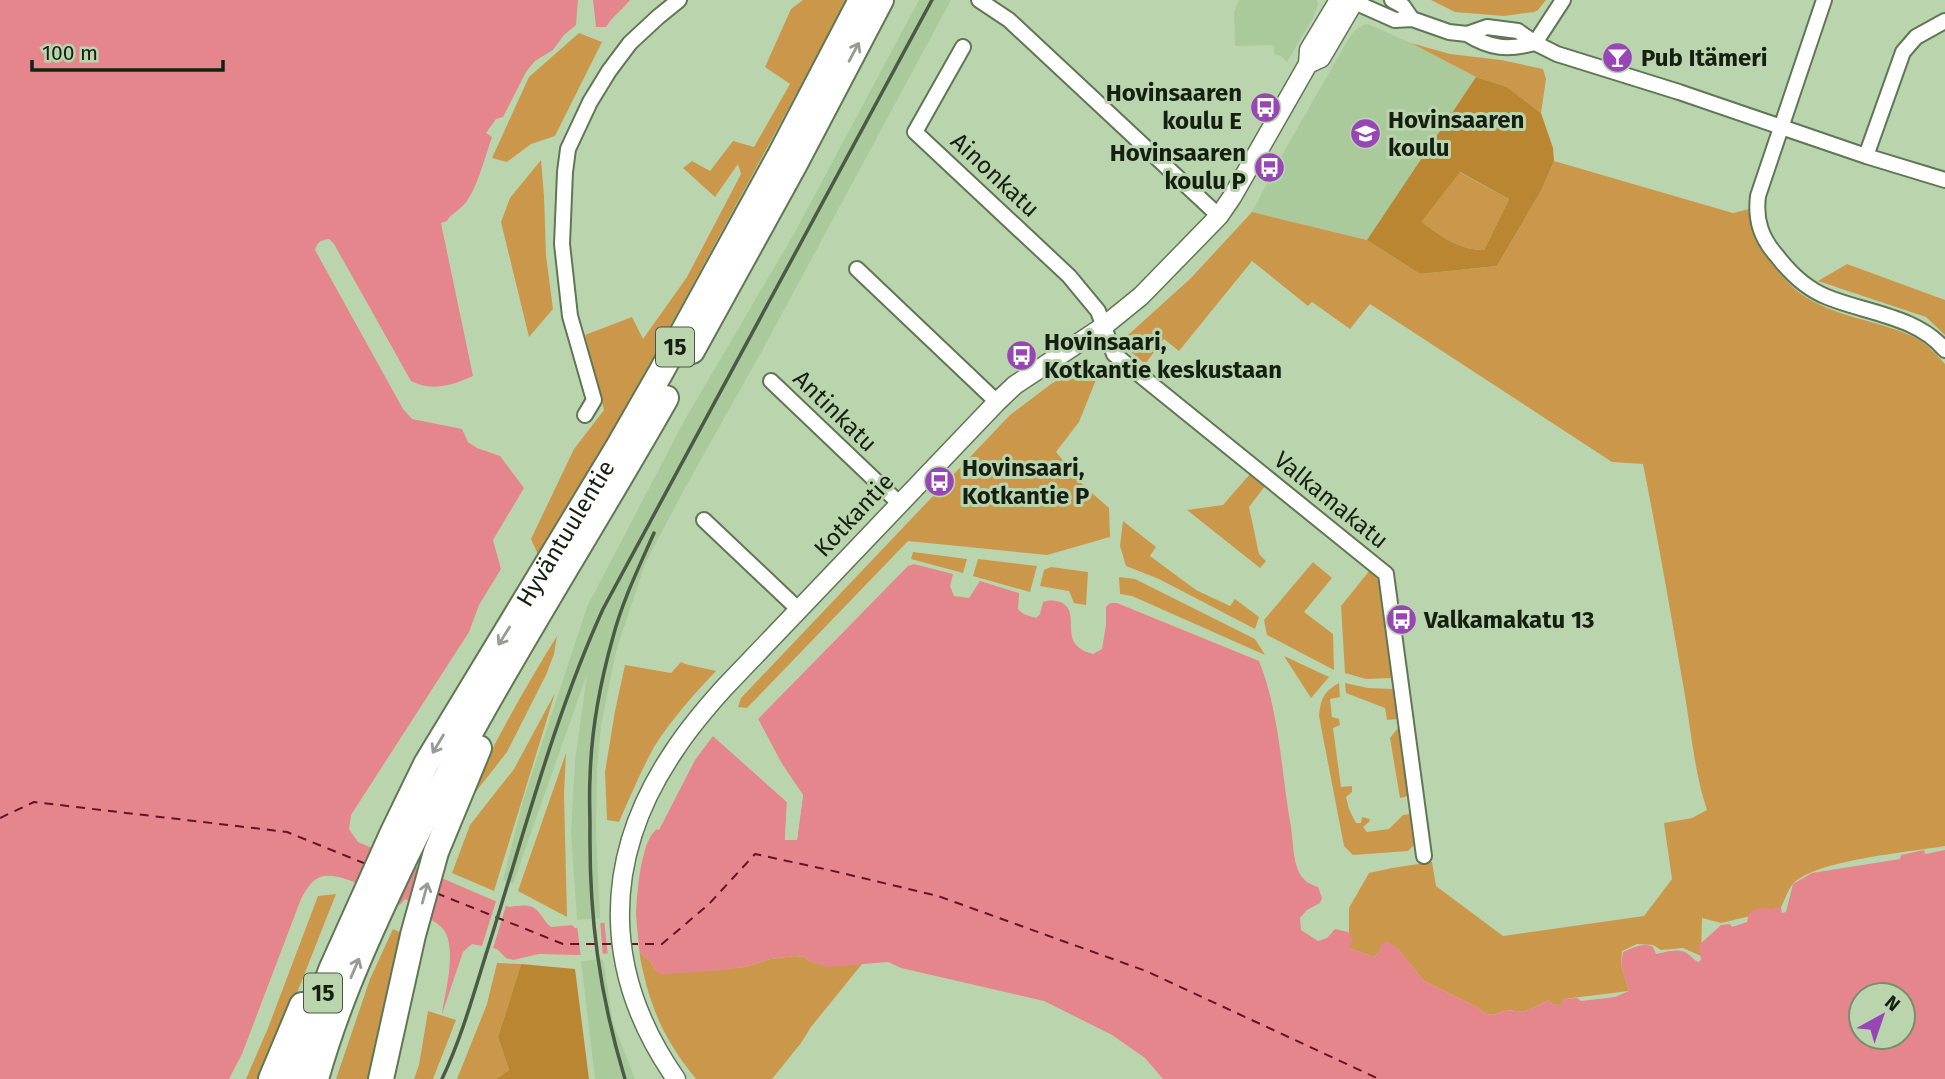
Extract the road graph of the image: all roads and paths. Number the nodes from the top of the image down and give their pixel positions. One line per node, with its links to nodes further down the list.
1 (679, 0): 22 (street)
2 (862, 0): 27 (highway, Hyväntuulentie / 15, one-way to 27)
3 (881, 0): 26 (highway, Hyväntuulentie / 15, one-way to 3)
4 (979, 0): 16 (street)
5 (1350, 0): 9 (street); 16 (street, Kotkantie)
6 (1392, 0): 9 (street)
7 (1563, 0): 11 (street)
8 (1824, 0): 13 (street)
9 (1412, 19): 11 (street)
10 (1945, 21): 14 (street)
11 (1535, 43): 13 (street)
12 (963, 47): 18 (street, Ainonkatu)
13 (1781, 126): 14 (street); 19 (street)
14 (1866, 156): 15 (street)
15 (1945, 180)
16 (1219, 216): 18 (street, Kotkantie)
17 (857, 269): 21 (street)
18 (1104, 326): 21 (street, Kotkantie); 28 (street, Valkamakatu)
19 (1945, 350)
20 (771, 381): 23 (street, Antinkatu)
21 (997, 402): 23 (street, Kotkantie)
22 (585, 415)
23 (899, 503): 25 (street, Kotkantie)
24 (704, 520): 25 (street)
25 (799, 610): 34 (street, Kotkantie)
26 (527, 635): 27 (highway, Hyväntuulentie / 15); 33 (highway, one-way to 26)
27 (403, 836): 29 (highway, Hyväntuulentie / 15)
28 (1424, 856)
29 (367, 913): 30 (highway); 31 (highway, Hyväntuulentie / 15); 32 (highway, Hyväntuulentie / 15, one-way to 29)
30 (271, 1079)
31 (296, 1079)
32 (316, 1079)
33 (381, 1079)
34 (676, 1079)

